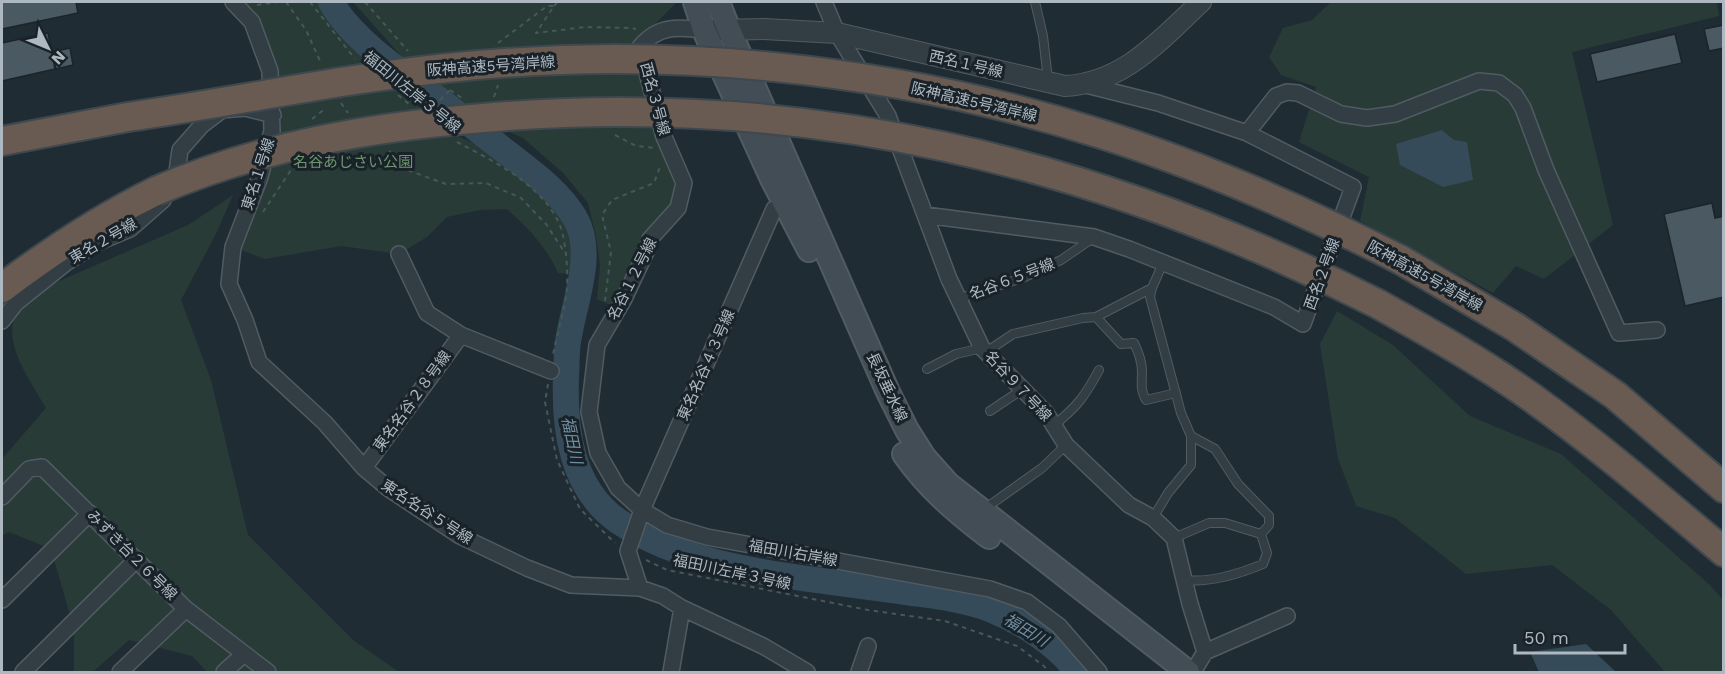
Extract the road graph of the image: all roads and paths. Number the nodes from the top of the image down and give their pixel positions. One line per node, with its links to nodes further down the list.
1 (278, 2): 9 (path)
2 (310, 2): 16 (path, 福田川左岸３号線)
3 (558, 2): 10 (path)
4 (695, 2): 11 (main road, 長坂垂水線)
5 (718, 2): 12 (main road, 長坂垂水線)
6 (824, 2): 13 (street, 名谷９７号線)
7 (1035, 2): 17 (lane)
8 (1201, 2): 18 (street, 西名１号線)
9 (236, 5): 21 (street, 東名１号線)
10 (554, 6): 14 (path); 15 (path)
11 (704, 30): 12 (street, 西名１号線); 14 (street); 26 (main road, 長坂垂水線)
12 (729, 30): 13 (street, 西名１号線); 26 (main road, 長坂垂水線)
13 (837, 33): 17 (street, 西名１号線); 27 (street, 名谷９７号線)
14 (650, 36): 25 (street, 西名３号線)
15 (493, 48)
16 (361, 64)
17 (1049, 83): 18 (street, 西名１号線)
18 (1086, 85): 22 (street, 西名２号線)
19 (398, 94): 20 (path, 福田川左岸３号線)
20 (416, 110)
21 (273, 115): 29 (street, 東名１号線); 37 (street, 東名２号線)
22 (1247, 134): 31 (street, 西名２号線); 38 (street)
23 (2, 136): 47 (highway, 阪神高速5号湾岸線, bridge)
24 (453, 140): 44 (path, 福田川左岸３号線)
25 (670, 150): 35 (path); 40 (street, 名谷１２号線)
26 (794, 200): 57 (street, 東名名谷４３号線); 59 (main road, 長坂垂水線); 85 (main road, 長坂垂水線)
27 (925, 214): 28 (street, 西名２号線); 34 (street, 名谷９７号線)
28 (1094, 237): 31 (street, 西名２号線); 34 (lane, 名谷６５号線)
29 (233, 247): 52 (street, 東名名谷５号線)
30 (399, 255): 39 (street)
31 (1163, 263): 33 (lane)
32 (2, 288): 56 (highway, bridge)
33 (1152, 288): 36 (lane); 46 (lane)
34 (958, 299): 41 (street, 名谷９７号線)
35 (604, 304)
36 (1096, 317): 41 (lane); 46 (lane)
37 (2, 321)
38 (1657, 330)
39 (461, 335): 44 (street); 52 (street, 東名名谷２８号線)
40 (597, 345): 57 (street, 福田川右岸線)
41 (984, 350): 42 (lane); 45 (street, 名谷９７号線)
42 (927, 369)
43 (1099, 370): 49 (lane)
44 (551, 371): 63 (path, 福田川左岸３号線)
45 (1023, 389): 48 (lane); 49 (street, 名谷９７号線)
46 (1176, 393): 50 (lane)
47 (1615, 395): 53 (highway); 54 (highway, 阪神高速5号湾岸線)
48 (990, 411)
49 (1054, 425): 51 (street, 名谷９７号線)
50 (1191, 436): 60 (lane); 61 (lane)
51 (1066, 445): 59 (lane); 60 (street, 名谷９７号線)
52 (364, 468): 68 (street, 東名名谷５号線)
53 (1724, 475)
54 (1724, 488)
55 (2, 497): 58 (street, みずき台２６号線)
56 (1665, 503): 64 (highway); 66 (highway)
57 (642, 510): 63 (street, 東名名谷４３号線); 84 (street, 福田川右岸線)
58 (90, 513): 65 (street, みずき台２６号線); 69 (street)
59 (983, 514): 86 (main road, 長坂垂水線)
60 (1153, 518): 62 (street, 名谷９７号線)
61 (1261, 534): 62 (lane); 67 (lane)
62 (1174, 538): 67 (street)
63 (628, 551): 68 (street); 83 (path, 福田川左岸３号線)
64 (1724, 552)
65 (137, 559): 71 (street, みずき台２６号線); 77 (street)
66 (1724, 560)
67 (1184, 580): 74 (street)
68 (640, 588): 70 (street, 東名名谷５号線)
69 (2, 600)
70 (682, 608): 76 (street); 81 (street, 東名名谷５号線)
71 (186, 609): 75 (street, みずき台２６号線); 78 (street)
72 (1287, 616): 74 (street)
73 (868, 646): 82 (street)
74 (1205, 652): 86 (street)
75 (243, 654): 79 (street); 80 (street, みずき台２６号線)
76 (674, 671)
77 (23, 672)
78 (120, 672)
79 (224, 672)
80 (268, 672)
81 (807, 672)
82 (859, 672)
83 (1048, 672)
84 (1098, 672)
85 (1163, 672)
86 (1190, 672)

